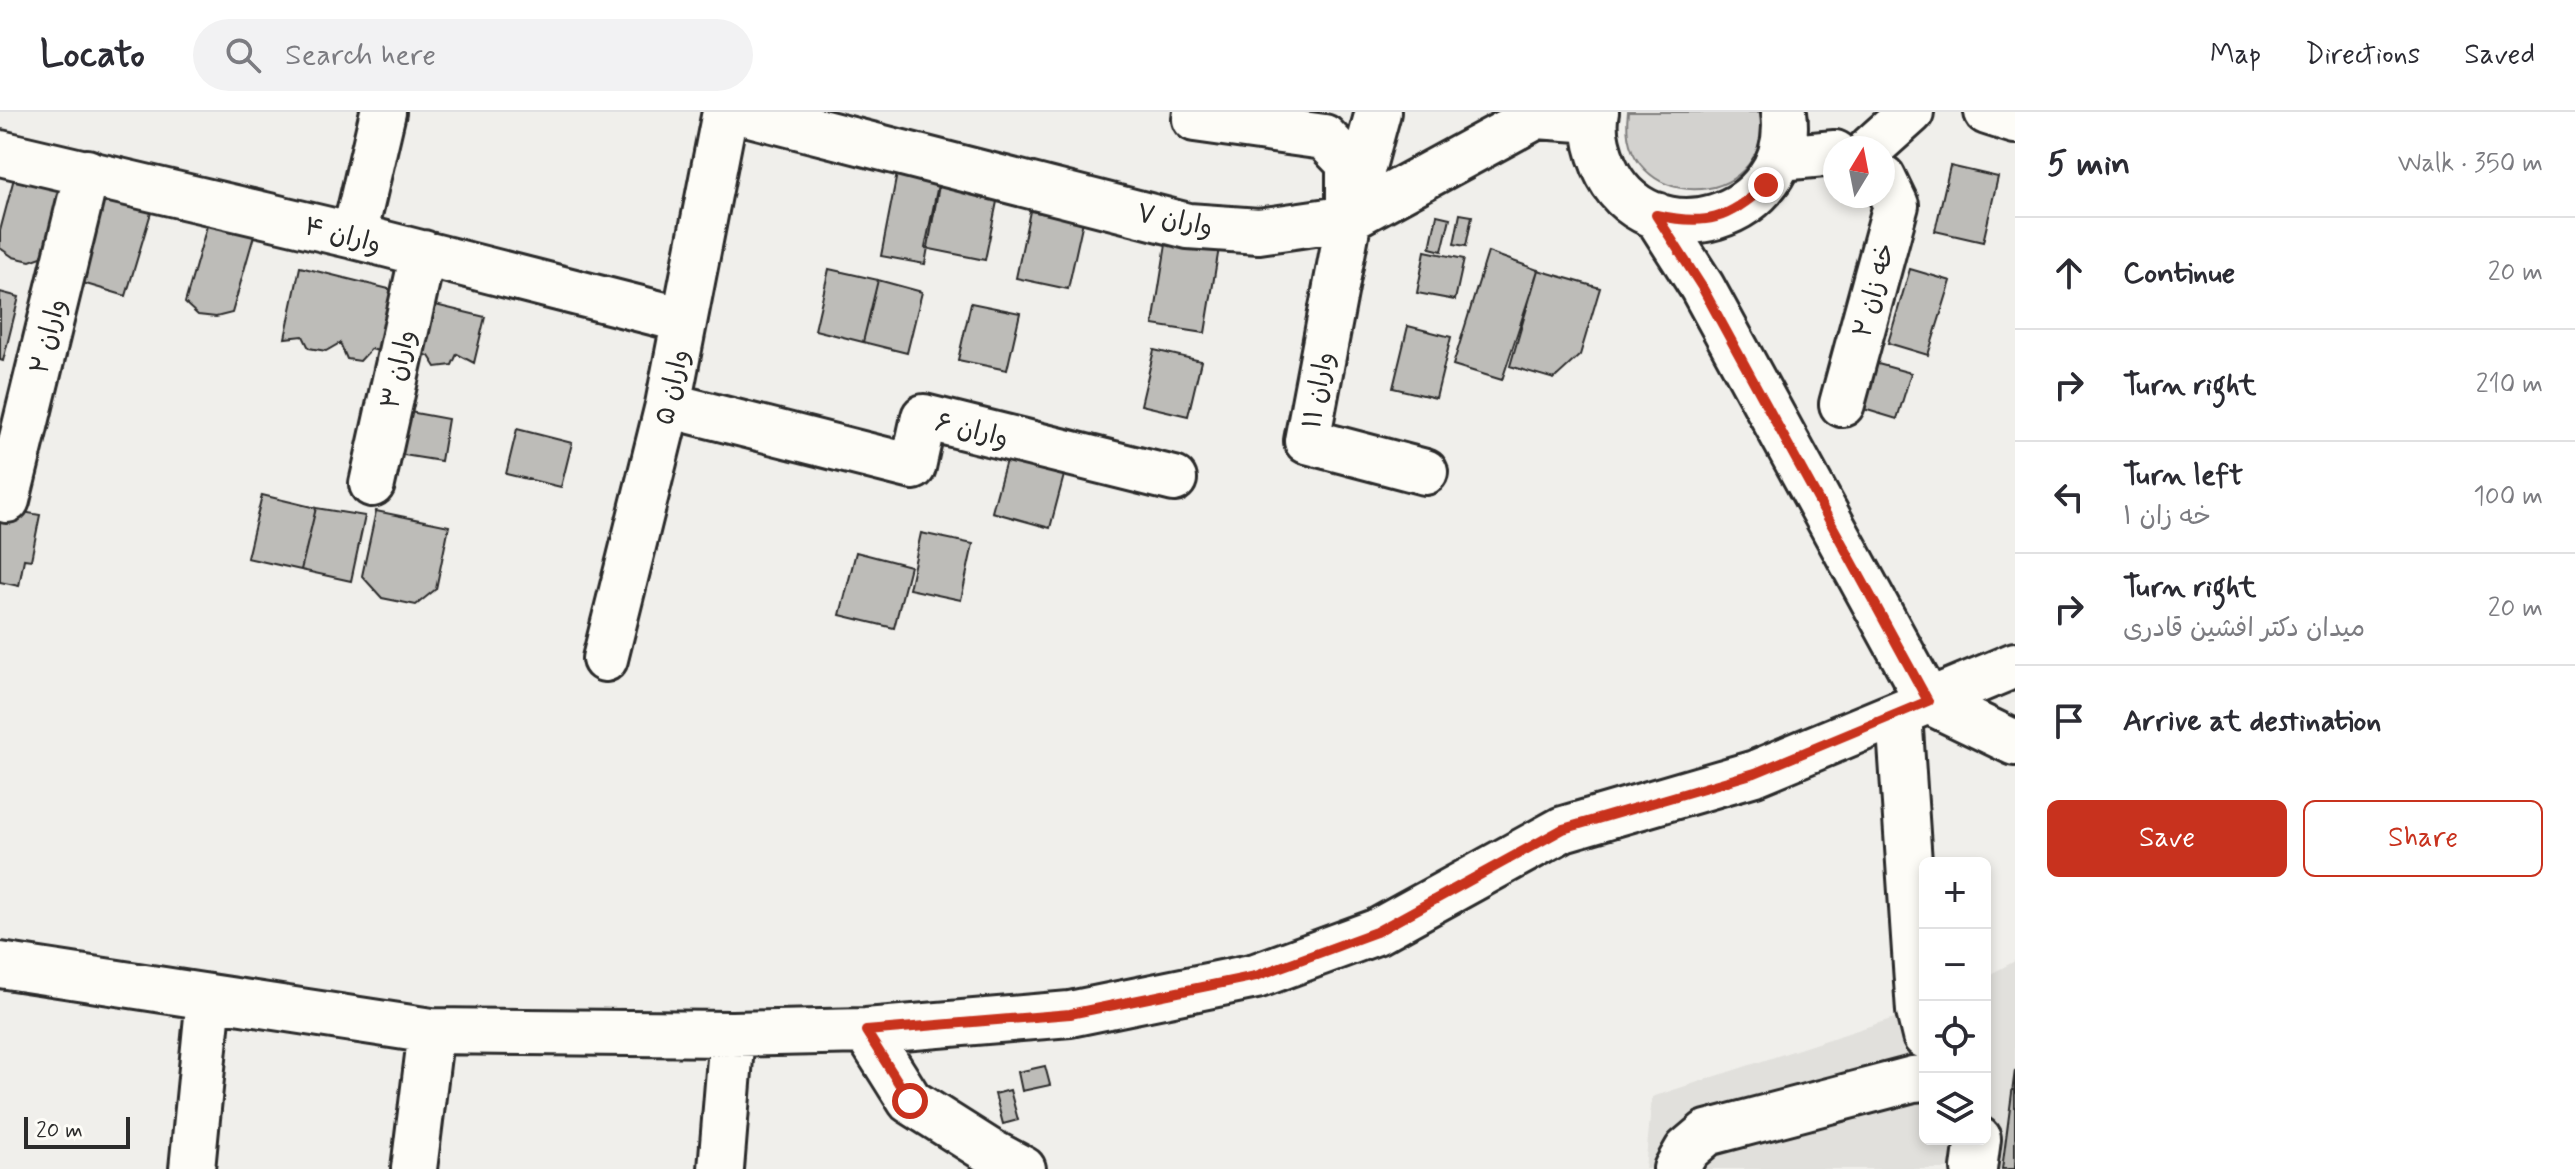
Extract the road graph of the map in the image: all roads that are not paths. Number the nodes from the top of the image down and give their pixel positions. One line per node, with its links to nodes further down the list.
1 (383, 112): 19 (street)
2 (725, 112): 21 (street, واران ۵)
3 (742, 112): 18 (street, واران ۷)
4 (1196, 112): 18 (street)
5 (1378, 112): 18 (street)
6 (1784, 112): 14 (street)
7 (1911, 112): 11 (street)
8 (1987, 112): 10 (street)
9 (1595, 116): 17 (street); 18 (street, واران ۷)
10 (2015, 121)
11 (1884, 136)
12 (0, 153): 15 (street, واران ۴)
13 (1823, 154): 14 (street)
14 (1780, 158): 17 (street)
15 (87, 172): 19 (street, واران ۴); 27 (street, واران ۲)
16 (1895, 203): 22 (street, خه زان ۲)
17 (1656, 215): 30 (street)
18 (1349, 218): 24 (street, واران ۱۱)
19 (354, 236): 20 (street, واران ۴)
20 (423, 253): 21 (street, واران ۴); 26 (street, واران ۳)
21 (684, 320): 23 (street, واران ۵)
22 (1842, 404)
23 (668, 405): 25 (street, واران ۶); 28 (street, واران ۵)
24 (1425, 472)
25 (1174, 479)
26 (372, 484)
27 (3, 499)
28 (605, 659)
29 (2015, 665): 30 (street)
30 (1913, 708): 31 (street); 34 (street); 36 (street)
31 (2015, 743)
32 (0, 965): 33 (street)
33 (209, 997): 35 (street); 40 (street)
34 (1919, 1011)
35 (431, 1031): 37 (street); 41 (street)
36 (866, 1031): 37 (street); 43 (street)
37 (732, 1034): 42 (street)
38 (1919, 1078): 44 (street)
39 (1977, 1145): 45 (street)
40 (192, 1169)
41 (414, 1169)
42 (721, 1169)
43 (1023, 1169)
44 (1676, 1169)
45 (1974, 1169)

